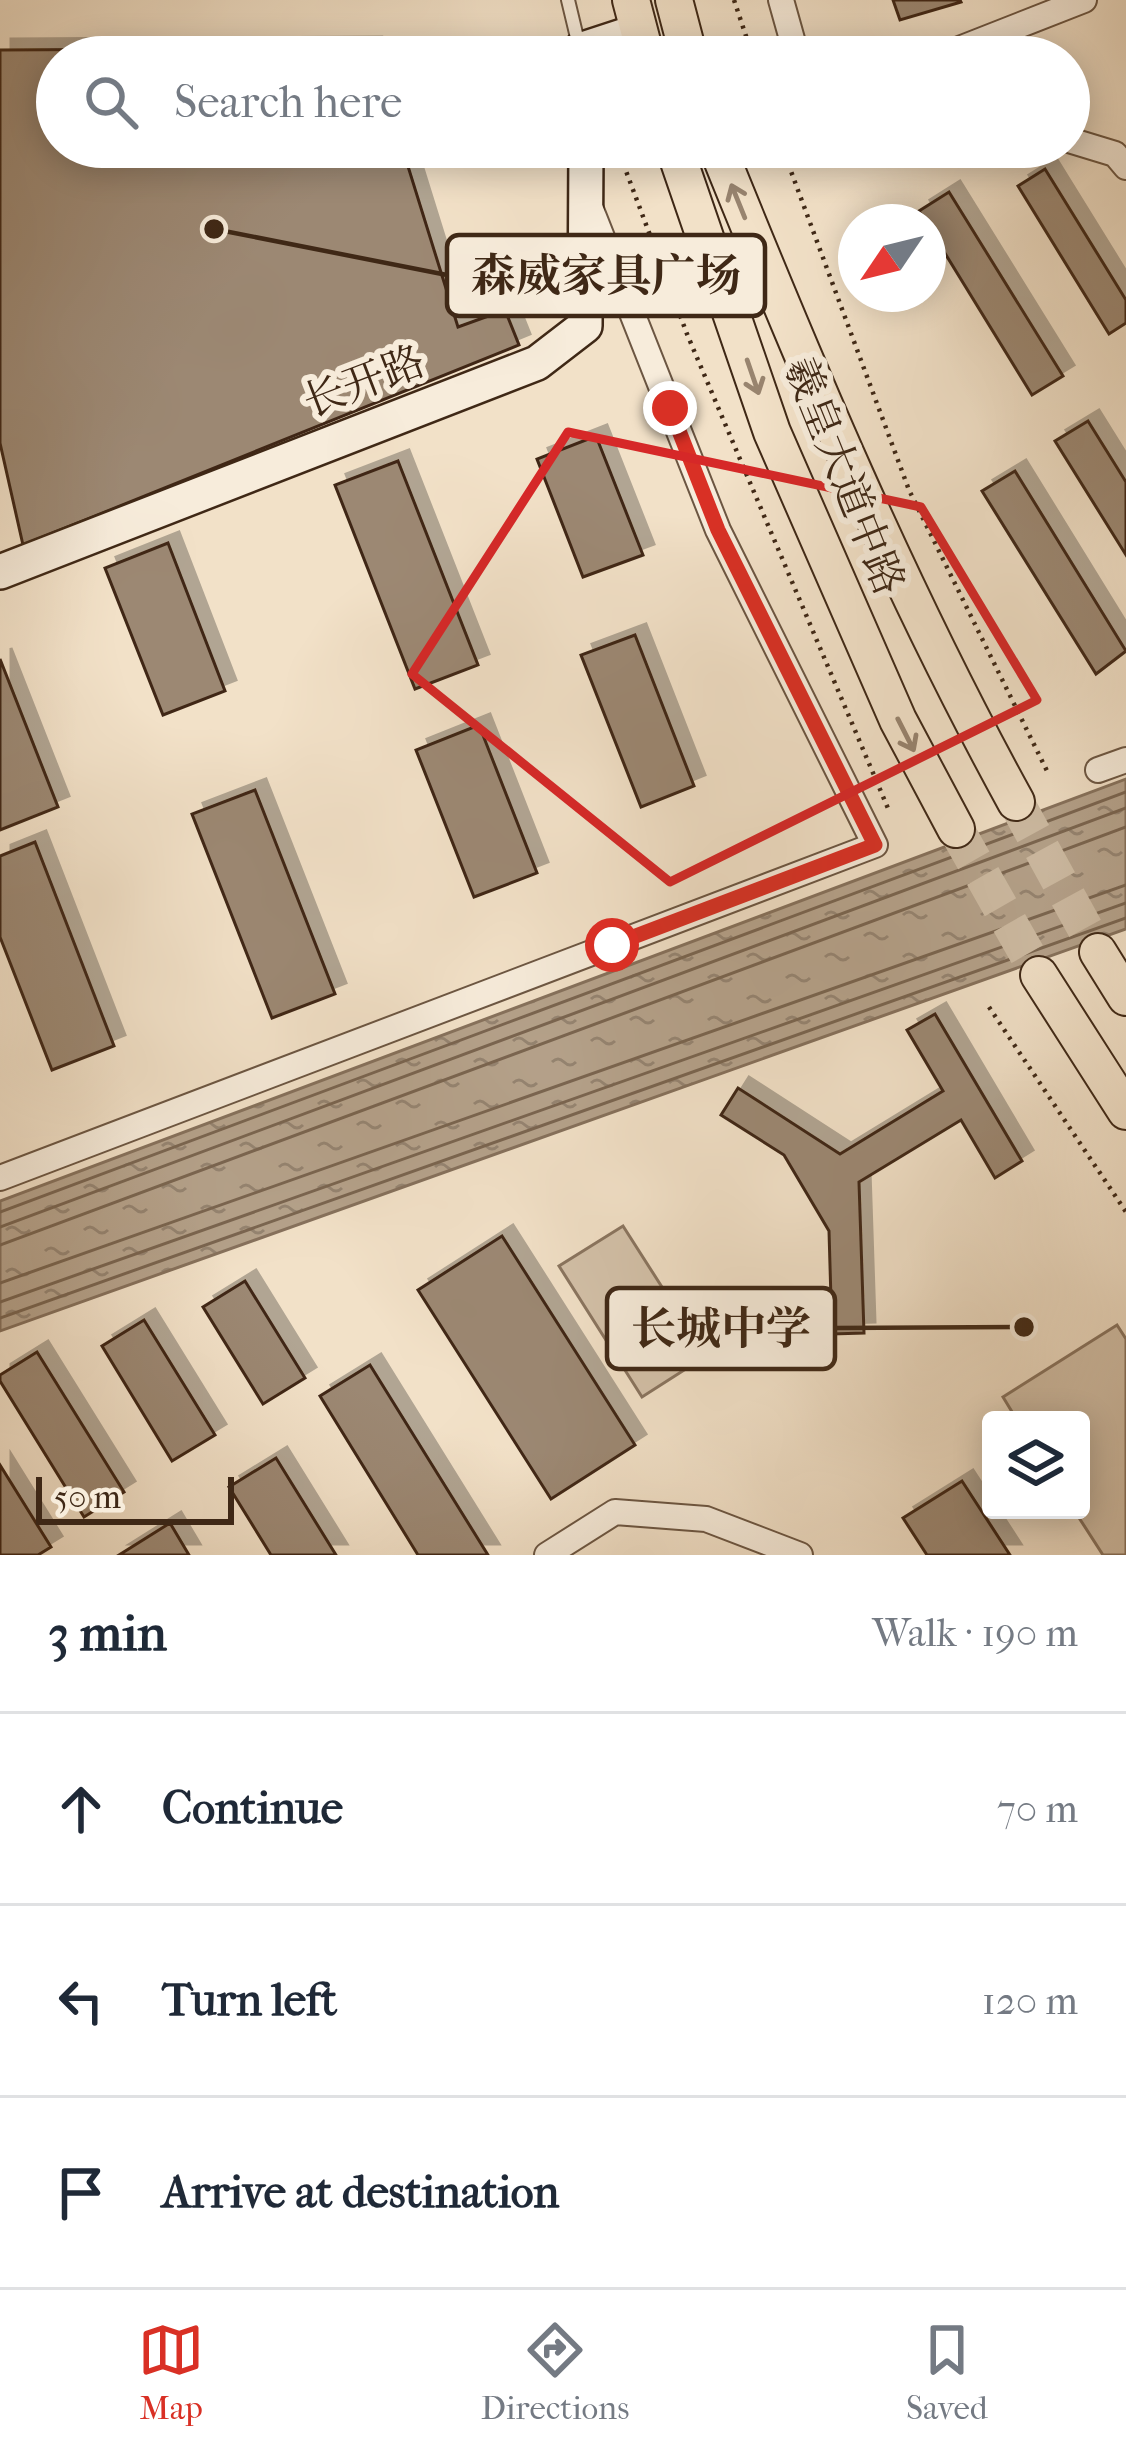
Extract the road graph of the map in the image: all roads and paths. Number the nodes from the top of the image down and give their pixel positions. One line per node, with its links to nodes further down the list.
1 (568, 0): 6 (lane)
2 (674, 0): 7 (main road)
3 (734, 0): 8 (path)
4 (781, 0): 9 (street)
5 (1084, 0): 10 (street)
6 (572, 36)
7 (683, 36)
8 (746, 36)
9 (791, 36)
10 (992, 36)
11 (1090, 147): 12 (street)
12 (1126, 167)
13 (587, 168): 18 (street, 长开路)
14 (625, 168): 24 (path)
15 (681, 168): 25 (main road, 羲皇大道中路, one-way to 25)
16 (725, 168): 23 (main road, 羲皇大道中路, one-way to 16)
17 (790, 168): 22 (path)
18 (590, 206): 19 (street, 长开路); 31 (street)
19 (0, 572)
20 (1126, 760): 21 (street)
21 (1097, 770)
22 (1048, 775)
23 (1016, 802)
24 (896, 828)
25 (956, 829)
26 (1098, 952): 28 (main road)
27 (1039, 975): 30 (main road)
28 (1126, 997)
29 (989, 1006): 32 (path)
30 (1126, 1111)
31 (0, 1178)
32 (1126, 1212)
33 (548, 1555): 34 (street)
34 (800, 1555)

